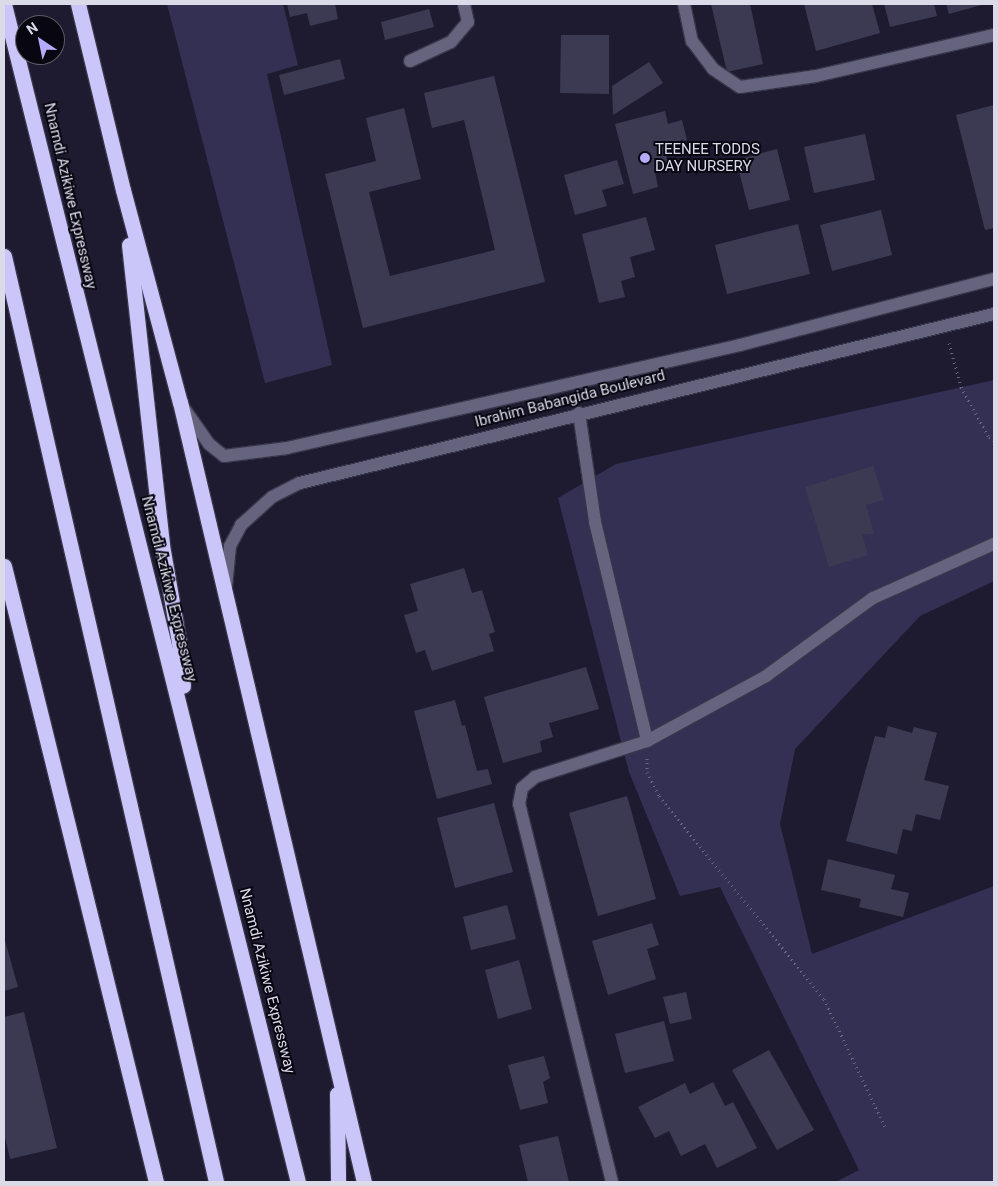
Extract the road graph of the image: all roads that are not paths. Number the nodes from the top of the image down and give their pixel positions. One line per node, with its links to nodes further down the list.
1 (4, 4): 18 (highway, Nnamdi Azikiwe Expressway)
2 (74, 4): 6 (highway)
3 (78, 4): 6 (highway)
4 (464, 4): 8 (street)
5 (684, 4): 7 (street)
6 (86, 34): 9 (highway)
7 (994, 35)
8 (410, 61)
9 (123, 190): 13 (highway); 18 (highway)
10 (4, 256): 22 (highway)
11 (994, 279): 13 (street, Ibrahim Babangida Boulevard)
12 (994, 314): 14 (street, Ibrahim Babangida Boulevard)
13 (180, 402): 17 (highway)
14 (579, 412): 17 (street, Ibrahim Babangida Boulevard); 19 (street)
15 (994, 544): 19 (street)
16 (4, 566): 21 (highway)
17 (225, 600): 20 (highway)
18 (187, 735): 23 (highway, Nnamdi Azikiwe Expressway)
19 (647, 741): 26 (street)
20 (336, 1064): 24 (highway); 25 (highway)
21 (156, 1182)
22 (216, 1182)
23 (298, 1182)
24 (338, 1182)
25 (364, 1182)
26 (612, 1182)

